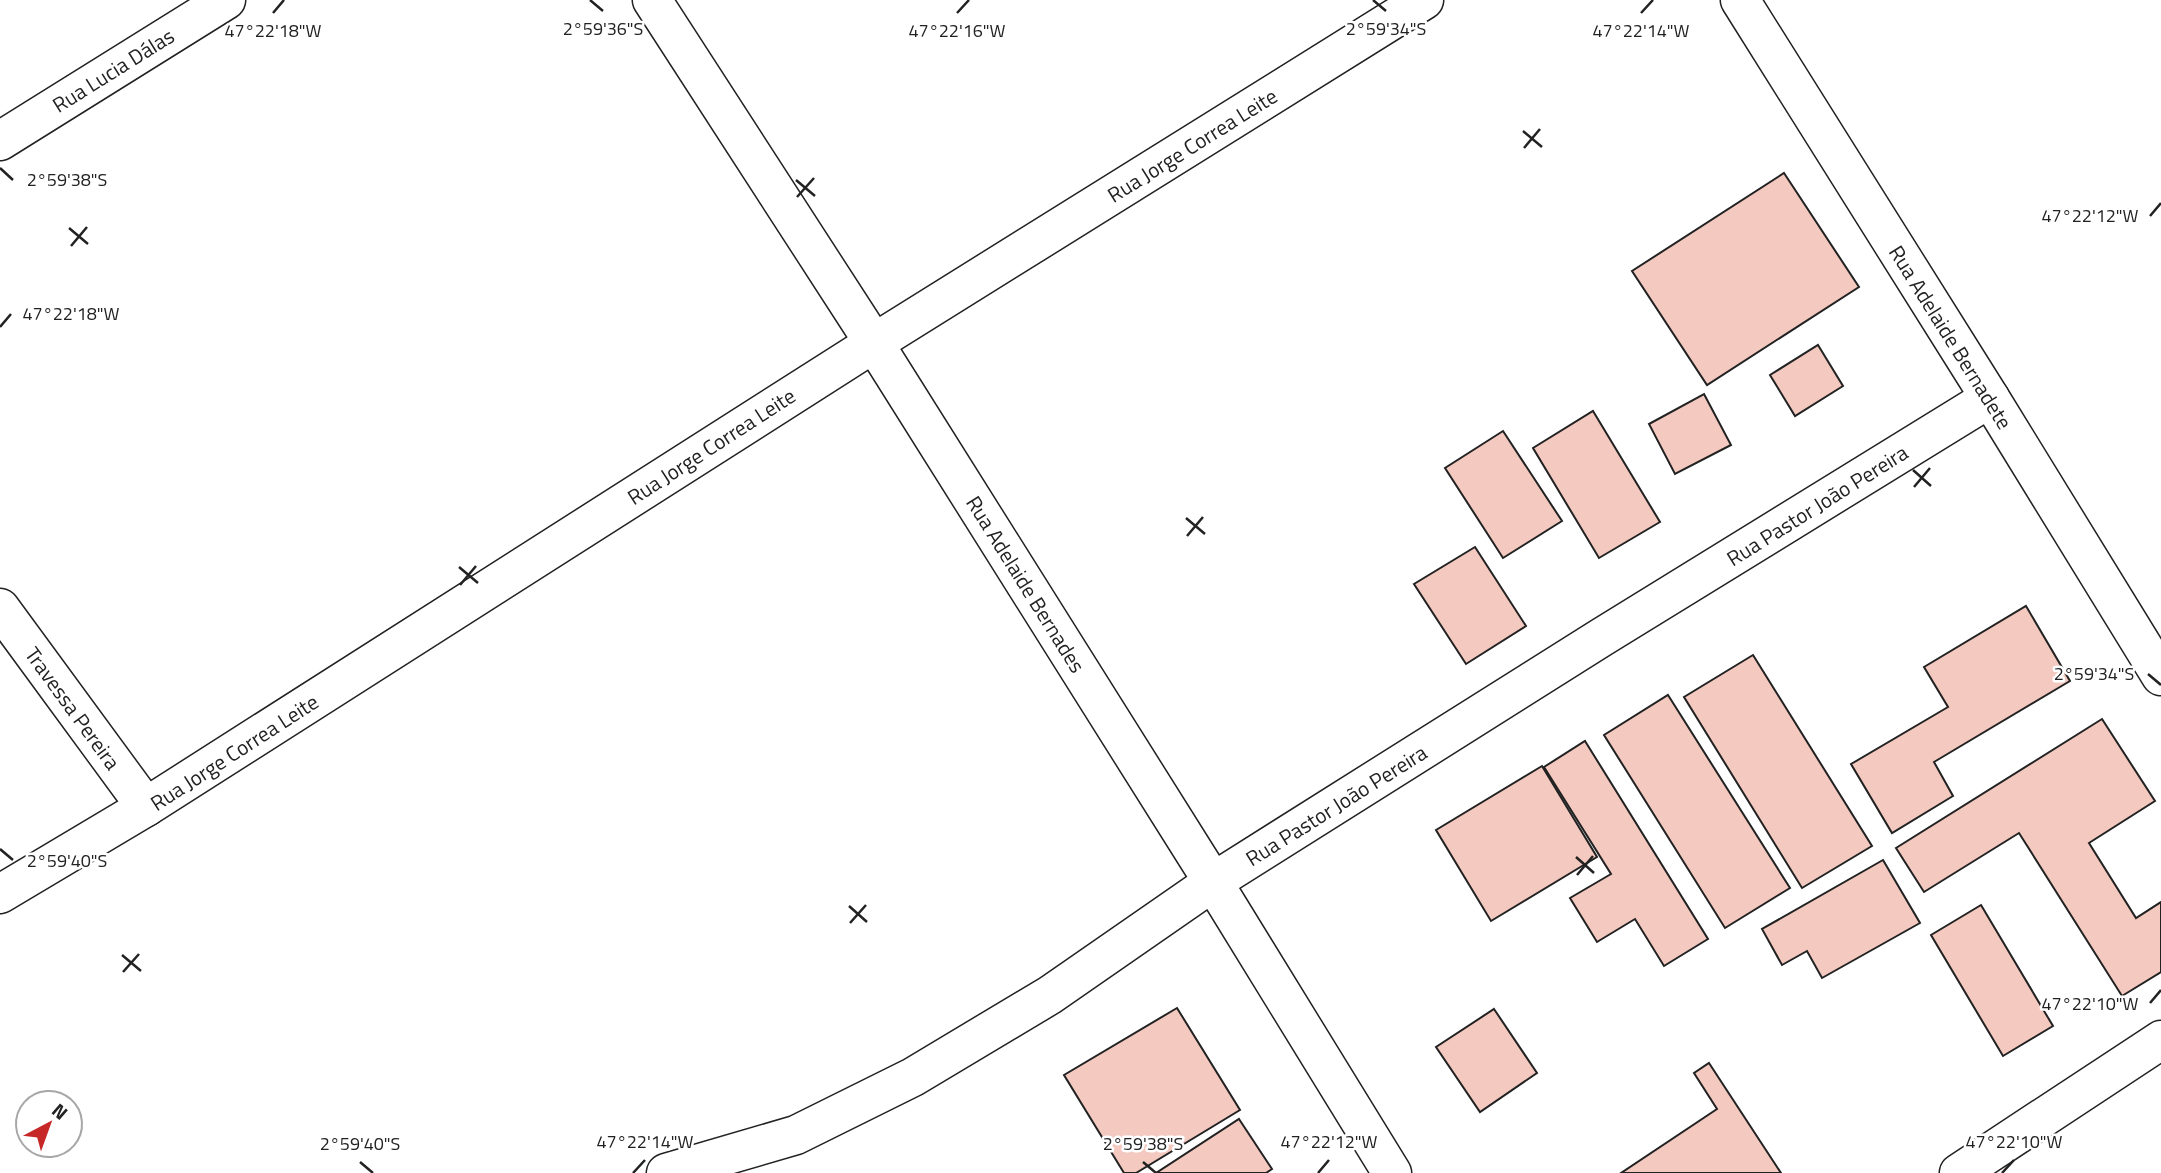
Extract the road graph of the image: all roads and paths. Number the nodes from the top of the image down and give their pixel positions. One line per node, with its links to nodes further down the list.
1 (226, 0): 5 (street, Rua Lucia Dálas)
2 (652, 0): 6 (street, Rua Adelaide Bernades)
3 (1424, 0): 6 (street, Rua Jorge Correa Leite)
4 (1740, 0): 7 (street, Rua Adelaide Bernadete)
5 (0, 141)
6 (874, 342): 10 (street, Rua Jorge Correa Leite); 11 (street, Rua Adelaide Bernades)
7 (1990, 398): 9 (street, Rua Adelaide Bernadete); 11 (street, Rua Pastor João Pereira)
8 (0, 608): 10 (street, Travessa Pereira)
9 (2161, 676)
10 (146, 807): 12 (street, Rua Jorge Correa Leite)
11 (1213, 882): 15 (street, Rua Pastor João Pereira); 16 (street, Rua Adelaide Bernades)
12 (0, 894)
13 (2161, 1040): 14 (street)
14 (1982, 1166)
15 (666, 1173)
16 (1392, 1173)

